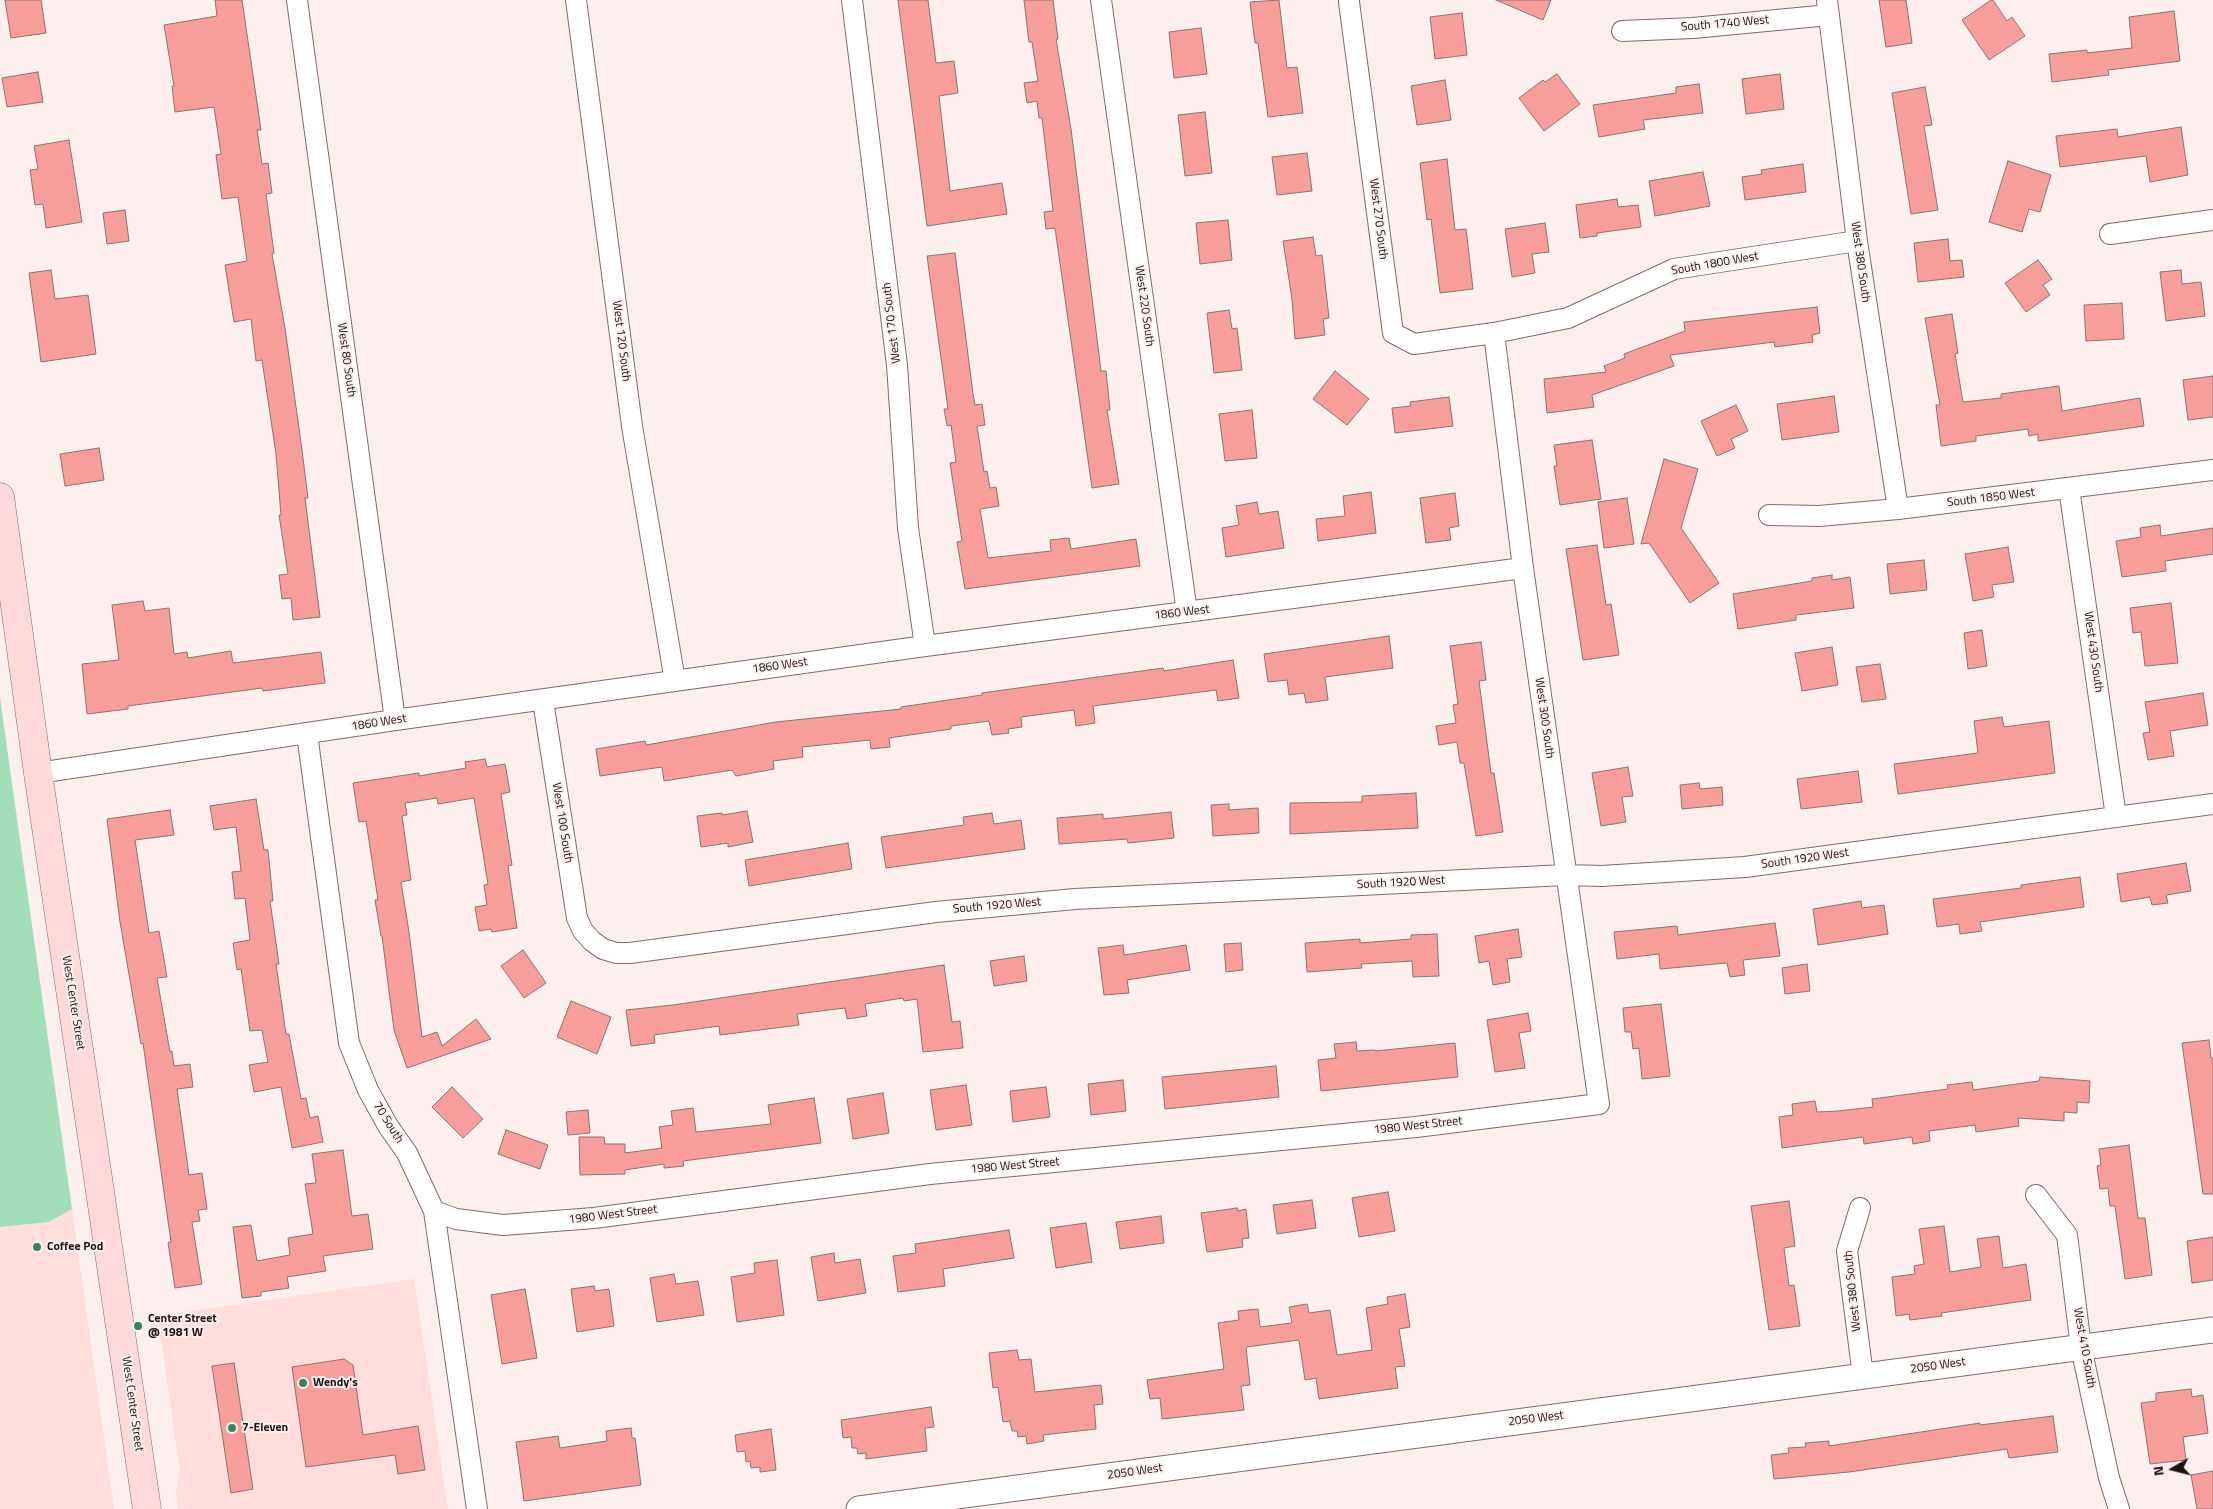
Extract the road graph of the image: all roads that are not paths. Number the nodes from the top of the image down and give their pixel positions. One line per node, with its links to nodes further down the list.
1 (297, 0): 23 (street, West 80 South)
2 (576, 0): 21 (street, West 120 South)
3 (852, 0): 20 (street, West 170 South)
4 (1102, 0): 19 (street, West 220 South)
5 (1349, 2): 11 (street, West 270 South)
6 (1828, 7): 7 (street, South 1740 West); 10 (street, West 380 South)
7 (1622, 31)
8 (2213, 220): 9 (street)
9 (2110, 234)
10 (1857, 241): 11 (street, South 1800 West); 15 (street, West 380 South)
11 (1494, 332): 18 (street, West 300 South)
12 (2213, 470): 13 (street, South 1850 West)
13 (2070, 488): 15 (street, South 1850 West); 27 (street, West 430 South)
14 (0, 497): 17 (main road, West Center Street)
15 (1898, 509): 16 (street, South 1850 West)
16 (1769, 515)
17 (2, 526): 25 (main road, West Center Street)
18 (1523, 568): 19 (street, 1860 West); 28 (street, West 300 South)
19 (1187, 612): 20 (street, 1860 West)
20 (925, 646): 21 (street, 1860 West)
21 (675, 681): 22 (street, 1860 West)
22 (543, 701): 23 (street, 1860 West); 29 (street, West 100 South)
23 (395, 720): 24 (street, 1860 West)
24 (307, 734): 25 (street, 1860 West); 33 (street, 70 South)
25 (38, 773): 37 (main road, West Center Street)
26 (2213, 804): 27 (street, South 1920 West)
27 (2116, 817): 28 (street, South 1920 West)
28 (1565, 875): 29 (street, South 1920 West); 30 (street, West 300 South)
29 (592, 941)
30 (1599, 1104): 33 (street, 1980 West Street)
31 (2036, 1195): 35 (street, West 410 South)
32 (1860, 1208): 36 (street, West 380 South)
33 (434, 1212): 38 (street, 70 South)
34 (2213, 1330): 35 (street, 2050 West)
35 (2081, 1347): 36 (street, 2050 West); 40 (street, West 410 South)
36 (1863, 1376): 39 (street, 2050 West)
37 (147, 1509)
38 (477, 1509)
39 (859, 1509)
40 (2119, 1509)

